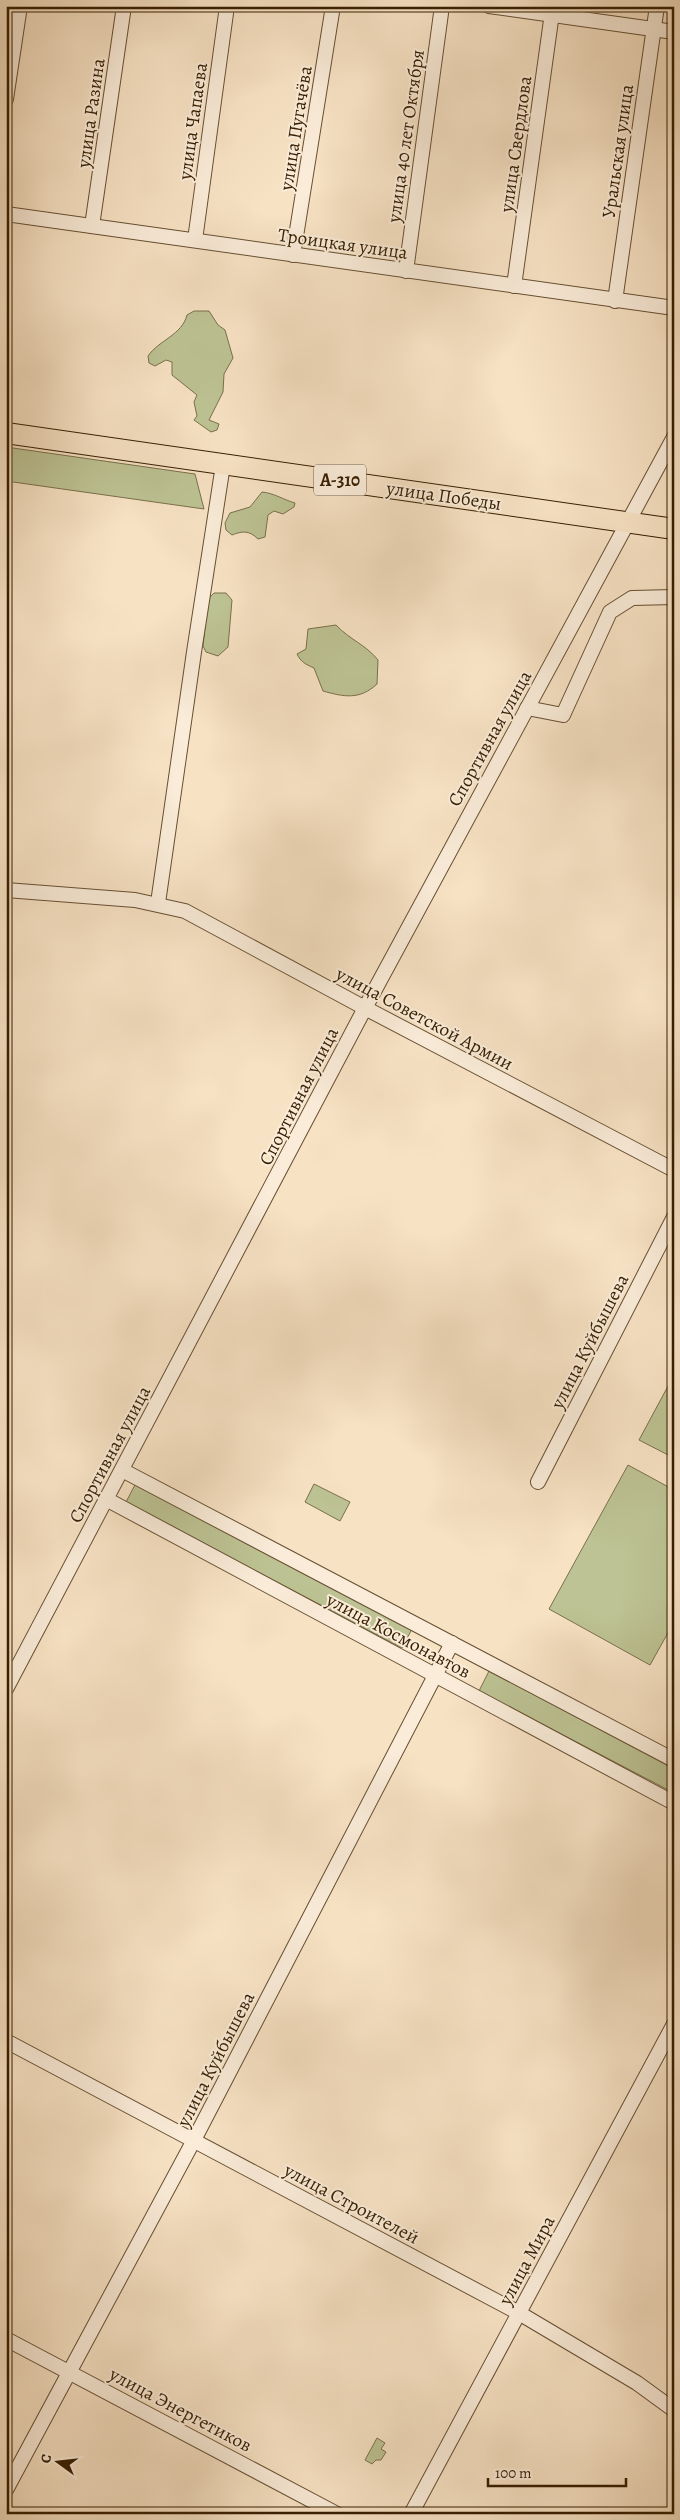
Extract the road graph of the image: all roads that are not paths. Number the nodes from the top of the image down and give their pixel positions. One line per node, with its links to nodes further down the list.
1 (20, 6): 11 (street)
2 (124, 6): 13 (street, улица Разина)
3 (227, 6): 14 (street, улица Чапаева)
4 (333, 6): 15 (street, улица Пугачёва)
5 (442, 6): 16 (street, улица 40 лет Октября)
6 (489, 6): 8 (street)
7 (657, 6): 9 (street, Уральская улица)
8 (552, 11): 9 (street); 17 (street, улица Свердлова)
9 (654, 29): 10 (street); 18 (street, Уральская улица)
10 (674, 32)
11 (6, 99)
12 (6, 214): 13 (street, Троицкая улица)
13 (92, 226): 14 (street, Троицкая улица)
14 (195, 240): 15 (street, Троицкая улица)
15 (294, 255): 16 (street, Троицкая улица)
16 (406, 271): 17 (street, Троицкая улица)
17 (514, 286): 18 (street, Троицкая улица)
18 (615, 300): 19 (street, Троицкая улица)
19 (674, 308)
20 (6, 433): 22 (highway, улица Победы / А-310)
21 (674, 437): 23 (street, Спортивная улица)
22 (223, 465): 23 (highway, улица Победы / А-310); 28 (street)
23 (629, 522): 24 (highway, улица Победы / А-310); 26 (street, Спортивная улица)
24 (674, 529)
25 (674, 597): 26 (street)
26 (527, 708): 29 (street, Спортивная улица)
27 (6, 890): 28 (street, улица Советской Армии)
28 (158, 903): 29 (street, улица Советской Армии)
29 (365, 1008): 30 (street, улица Советской Армии); 32 (street, Спортивная улица)
30 (674, 1170)
31 (674, 1217): 33 (street, улица Куйбышева)
32 (122, 1470): 34 (street, Спортивная улица); 35 (street, улица Космонавтов)
33 (538, 1482)
34 (106, 1499): 36 (street, Спортивная улица); 37 (street, улица Космонавтов)
35 (452, 1643): 37 (street, улица Куйбышева); 39 (street, улица Космонавтов)
36 (13, 1666): 38 (street, Спортивная улица)
37 (435, 1675): 40 (street, улица Космонавтов); 43 (street, улица Куйбышева)
38 (6, 1689)
39 (674, 1760)
40 (674, 1804)
41 (674, 2024): 44 (street, улица Мира)
42 (6, 2041): 43 (street, улица Строителей)
43 (194, 2140): 44 (street, улица Строителей); 46 (street, улица Куйбышева)
44 (519, 2313): 47 (street, улица Строителей); 50 (street, улица Мира)
45 (6, 2338): 46 (street, улица Энергетиков)
46 (70, 2372): 48 (street, улица Куйбышева); 49 (street, улица Энергетиков)
47 (674, 2410)
48 (6, 2490)
49 (337, 2514)
50 (411, 2514)

